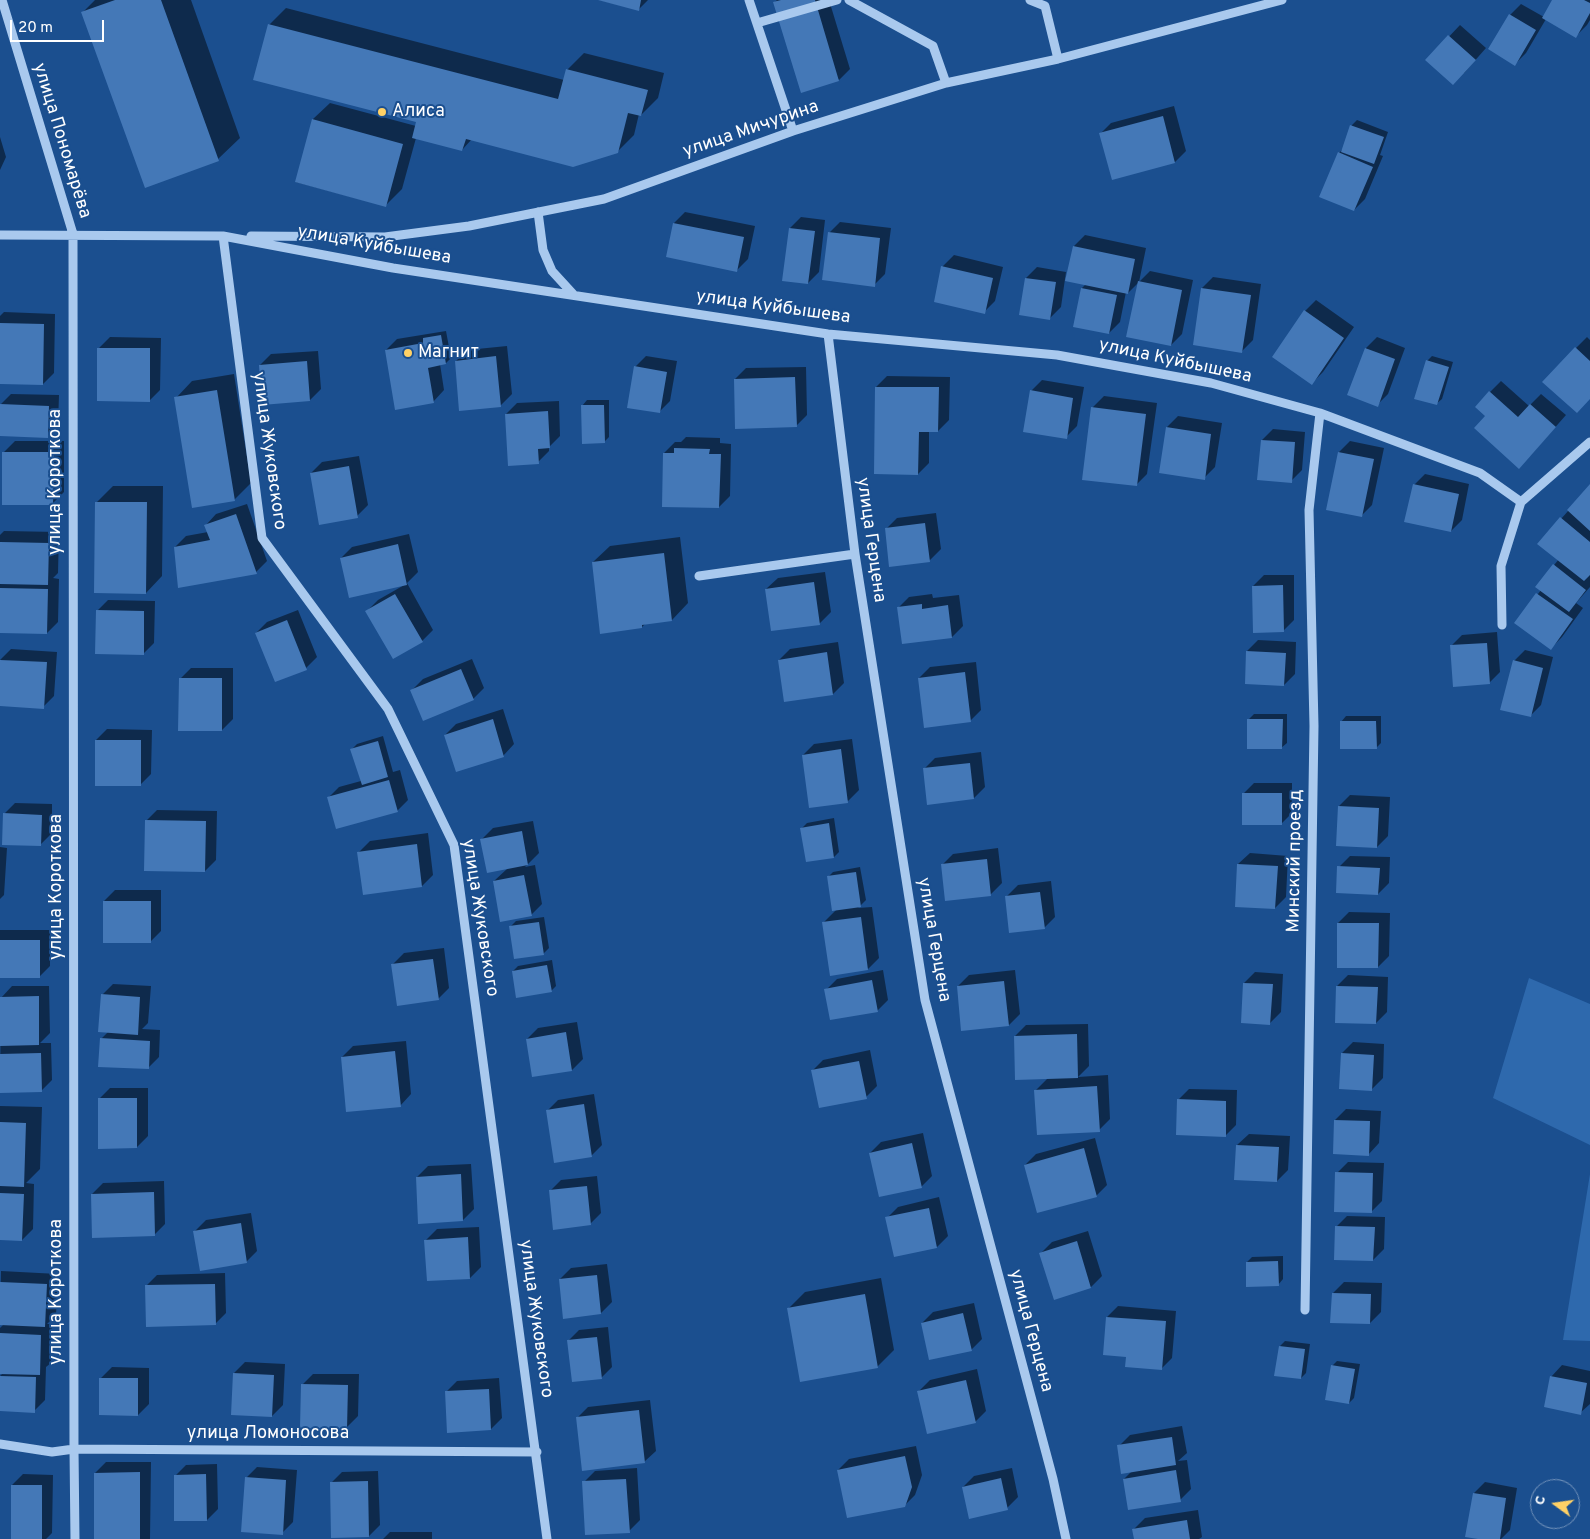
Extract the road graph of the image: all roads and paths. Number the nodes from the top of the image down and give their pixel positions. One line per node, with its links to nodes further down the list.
1 (2, 0): 12 (street, улица Пономарёва)
2 (749, 0): 7 (street)
3 (837, 0): 7 (street)
4 (849, 0): 9 (street)
5 (1030, 0): 8 (street)
6 (1282, 0): 8 (street, улица Мичурина)
7 (757, 23): 10 (street)
8 (1058, 59): 9 (street, улица Мичурина)
9 (946, 83): 10 (street, улица Мичурина)
10 (793, 131): 11 (street, улица Мичурина)
11 (538, 212): 14 (street, улица Мичурина); 15 (street)
12 (73, 234): 13 (street, улица Куйбышева); 14 (street, улица Куйбышева); 25 (street, улица Короткова)
13 (0, 236)
14 (223, 236): 15 (street, улица Куйбышева); 26 (street, улица Жуковского)
15 (574, 295): 16 (street, улица Куйбышева)
16 (828, 334): 17 (street, улица Куйбышева); 20 (street, улица Герцена)
17 (1320, 413): 19 (street, улица Куйбышева); 23 (street, Минский проезд)
18 (1590, 442): 19 (street)
19 (1521, 502): 22 (street)
20 (855, 554): 21 (street); 29 (street, улица Герцена)
21 (699, 576)
22 (1502, 624)
23 (1305, 1310)
24 (0, 1444): 25 (street, улица Ломоносова)
25 (74, 1448): 26 (street, улица Ломоносова); 27 (street, улица Короткова)
26 (537, 1452): 28 (street, улица Жуковского)
27 (75, 1539)
28 (547, 1539)
29 (1066, 1539)

